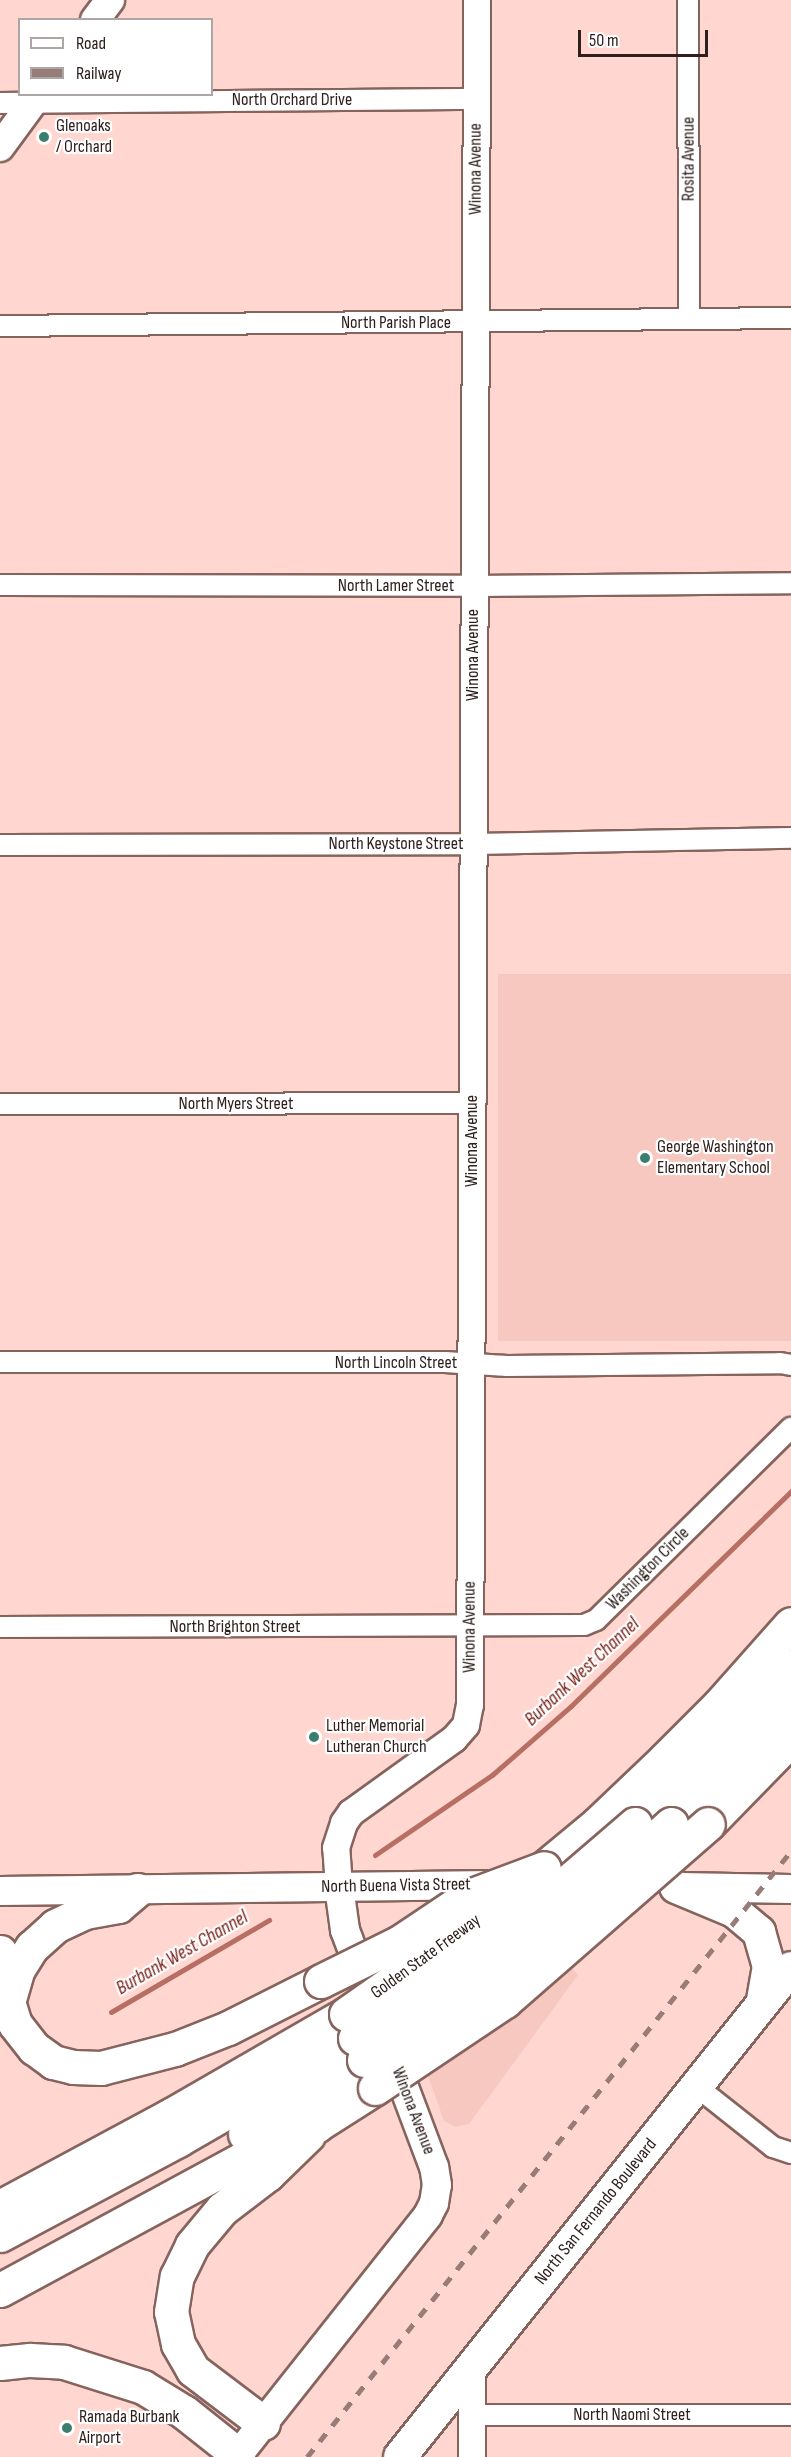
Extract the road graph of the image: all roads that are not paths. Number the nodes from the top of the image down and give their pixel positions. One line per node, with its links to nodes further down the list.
1 (110, 0): 4 (main road)
2 (477, 0): 6 (street, Winona Avenue)
3 (688, 0): 10 (street, Rosita Avenue)
4 (96, 18)
5 (36, 98): 6 (street, North Orchard Drive); 7 (street, North Orchard Drive); 8 (main road)
6 (477, 99): 11 (street, Winona Avenue)
7 (0, 103)
8 (0, 147)
9 (791, 318): 10 (street, North Parish Place)
10 (689, 319): 11 (street, North Parish Place)
11 (476, 322): 12 (street, North Parish Place); 15 (street, Winona Avenue)
12 (0, 326)
13 (791, 584): 15 (street, North Lamer Street)
14 (0, 585): 15 (street, North Lamer Street)
15 (473, 586): 17 (street, Winona Avenue)
16 (791, 838): 17 (street, North Keystone Street)
17 (472, 844): 18 (street, North Keystone Street); 19 (street, Winona Avenue)
18 (0, 845)
19 (472, 1103): 20 (street, North Myers Street); 22 (street, Winona Avenue)
20 (0, 1104)
21 (0, 1362): 22 (street, North Lincoln Street)
22 (471, 1364): 23 (street, North Lincoln Street); 26 (street, Winona Avenue)
23 (791, 1365)
24 (791, 1428): 26 (street, Washington Circle)
25 (791, 1624): 31 (highway, Golden State Freeway)
26 (469, 1626): 27 (street, North Brighton Street); 32 (street, Winona Avenue)
27 (0, 1627)
28 (791, 1666): 41 (highway, bridge)
29 (791, 1701): 41 (highway, bridge)
30 (791, 1739): 41 (highway, Golden State Freeway, bridge)
31 (544, 1868): 39 (highway, bridge); 41 (highway, Golden State Freeway, bridge)
32 (339, 1887): 33 (main road, North Buena Vista Street); 35 (main road, North Buena Vista Street); 53 (main road, Winona Avenue)
33 (676, 1887): 34 (main road, North Buena Vista Street); 40 (main road)
34 (791, 1888)
35 (137, 1890): 36 (main road, North Buena Vista Street); 39 (highway)
36 (0, 1891)
37 (0, 1952): 39 (highway)
38 (791, 1968): 40 (main road, North San Fernando Boulevard)
39 (8, 2004)
40 (761, 2005): 42 (main road, North San Fernando Boulevard)
41 (360, 2050): 43 (highway, Golden State Freeway); 45 (highway, Golden State Freeway); 46 (highway); 47 (highway)
42 (696, 2086): 44 (street); 50 (main road, North San Fernando Boulevard)
43 (317, 2125): 48 (highway, Golden State Freeway); 53 (highway)
44 (791, 2152)
45 (0, 2207)
46 (0, 2235)
47 (0, 2266)
48 (0, 2290)
49 (0, 2363): 54 (highway)
50 (472, 2368): 51 (street); 55 (main road, North San Fernando Boulevard)
51 (472, 2415): 52 (street, North Naomi Street); 56 (street)
52 (791, 2415)
53 (263, 2423): 54 (main road)
54 (237, 2456)
55 (400, 2457)
56 (472, 2457)

